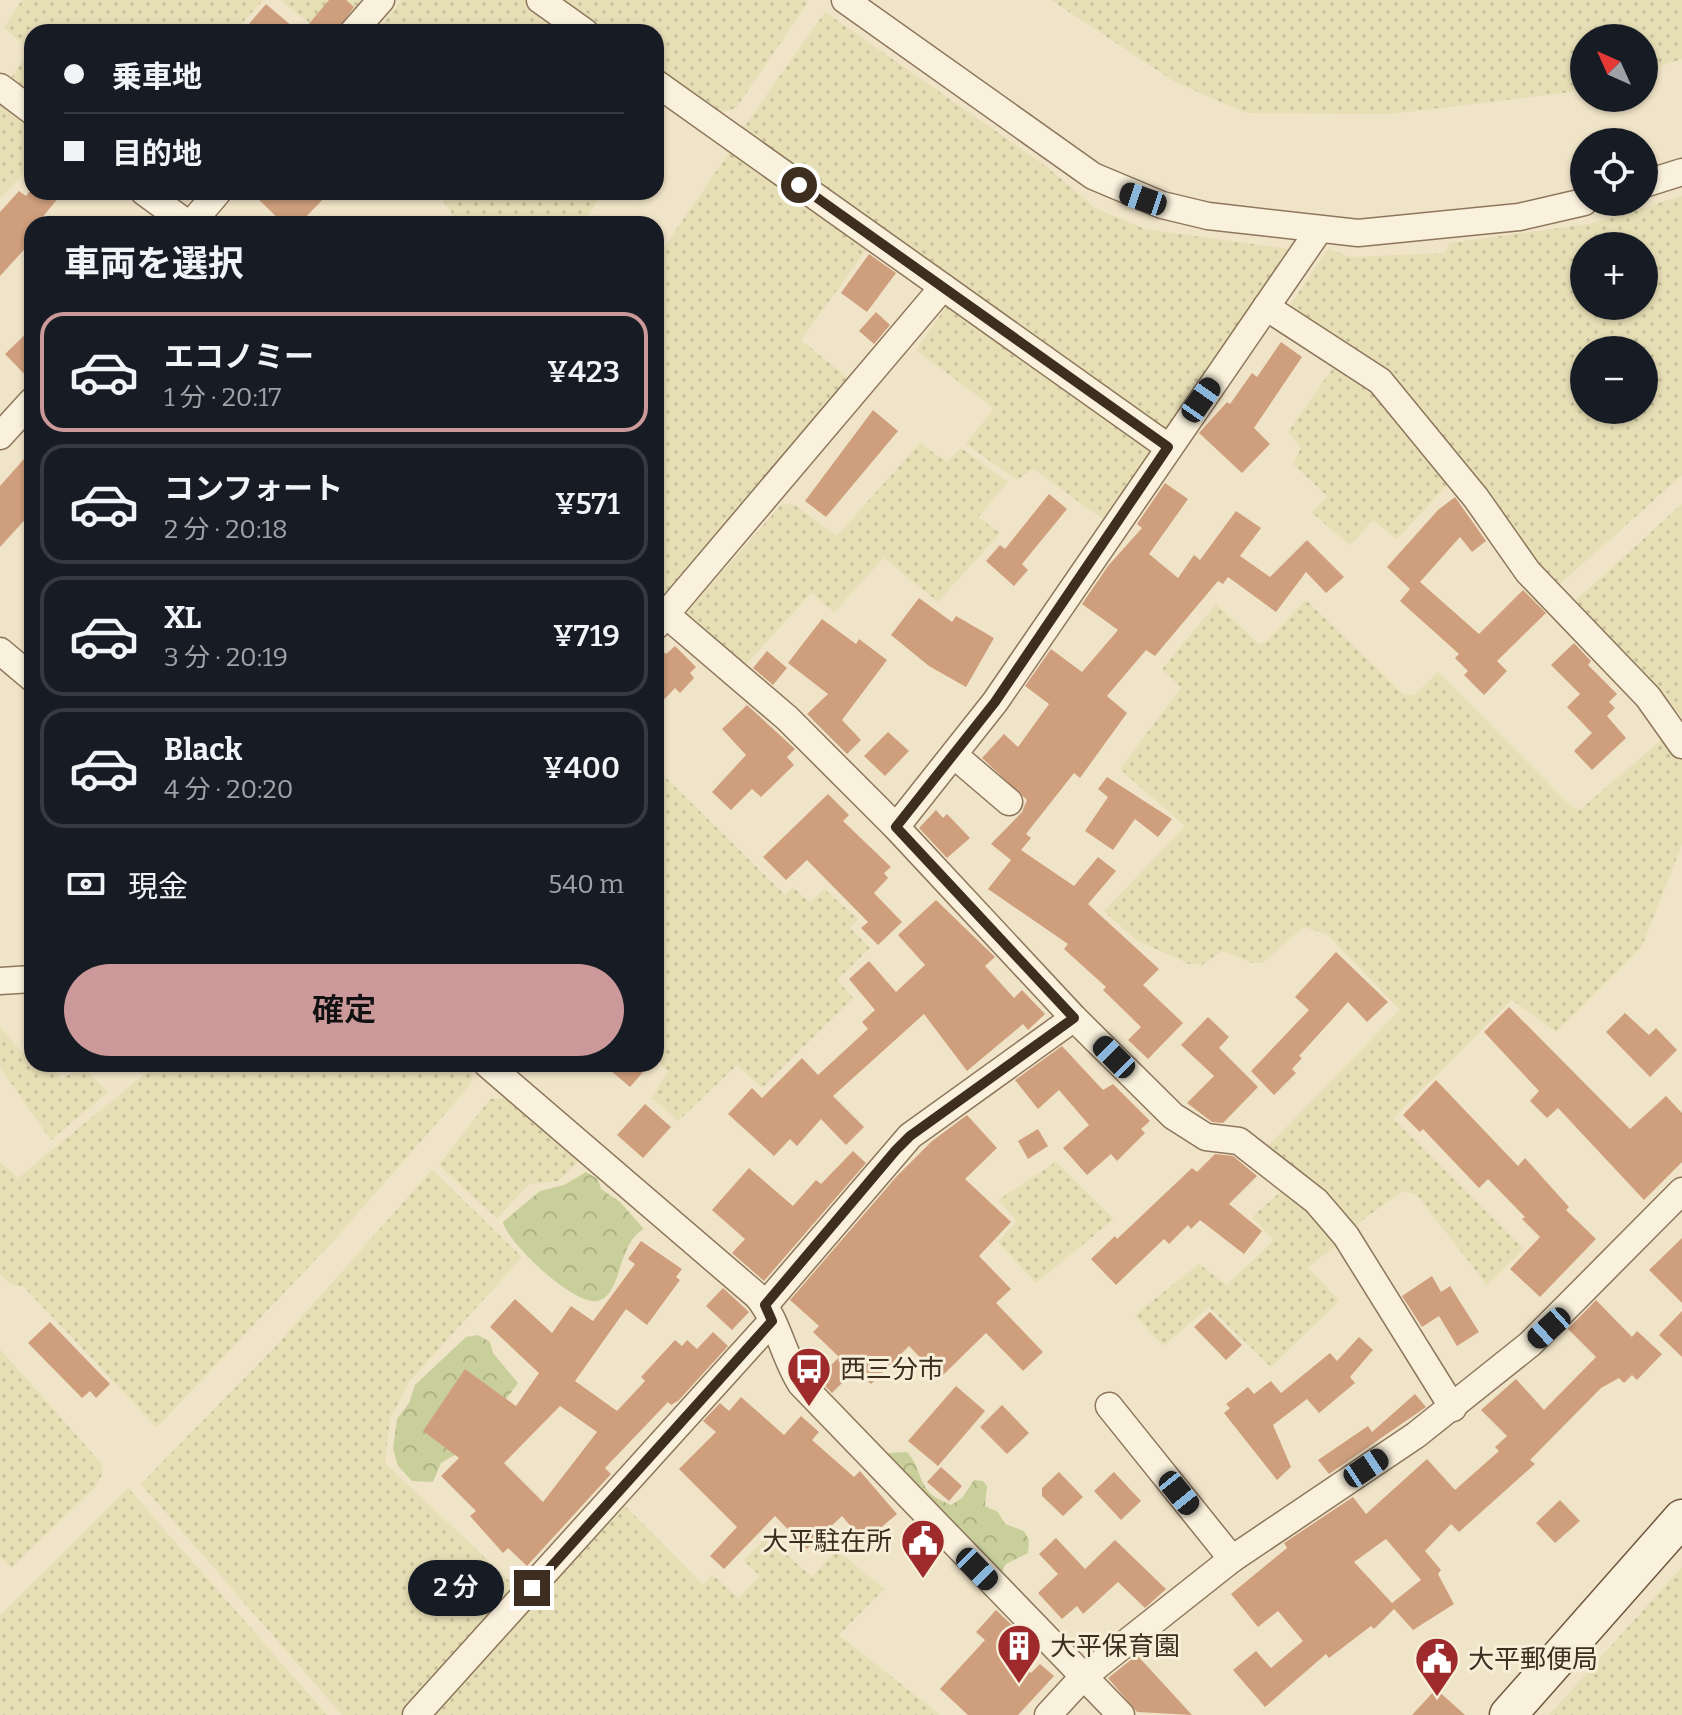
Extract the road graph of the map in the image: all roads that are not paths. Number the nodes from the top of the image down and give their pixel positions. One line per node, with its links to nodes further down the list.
1 (381, 0): 4 (street)
2 (540, 0): 5 (street)
3 (845, 0): 16 (street)
4 (360, 24)
5 (574, 24)
6 (0, 87): 8 (street)
7 (664, 89): 17 (street)
8 (24, 105)
9 (1682, 172): 10 (street)
10 (1658, 180)
11 (155, 200): 14 (street)
12 (211, 200): 15 (street)
13 (1570, 205): 16 (street)
14 (178, 216)
15 (196, 216)
16 (1319, 230): 18 (street)
17 (943, 287): 21 (street); 22 (street)
18 (1266, 307): 21 (street); 26 (street)
19 (24, 410): 20 (street)
20 (0, 436)
21 (1168, 447): 27 (street)
22 (664, 610)
23 (664, 620): 29 (street)
24 (0, 651): 25 (street)
25 (24, 671)
26 (1682, 745)
27 (954, 755): 28 (street); 29 (street)
28 (1009, 802)
29 (896, 827): 32 (street)
30 (24, 980): 31 (street)
31 (0, 981)
32 (1074, 1018): 35 (street); 37 (street)
33 (496, 1072): 35 (street)
34 (1682, 1191): 37 (street)
35 (769, 1313): 40 (street); 41 (street)
36 (1109, 1406): 39 (street)
37 (1453, 1408): 39 (street)
38 (1682, 1518): 44 (main road)
39 (1232, 1559): 40 (street)
40 (1083, 1677): 42 (street); 43 (street)
41 (416, 1715)
42 (1048, 1715)
43 (1121, 1715)
44 (1508, 1715)

